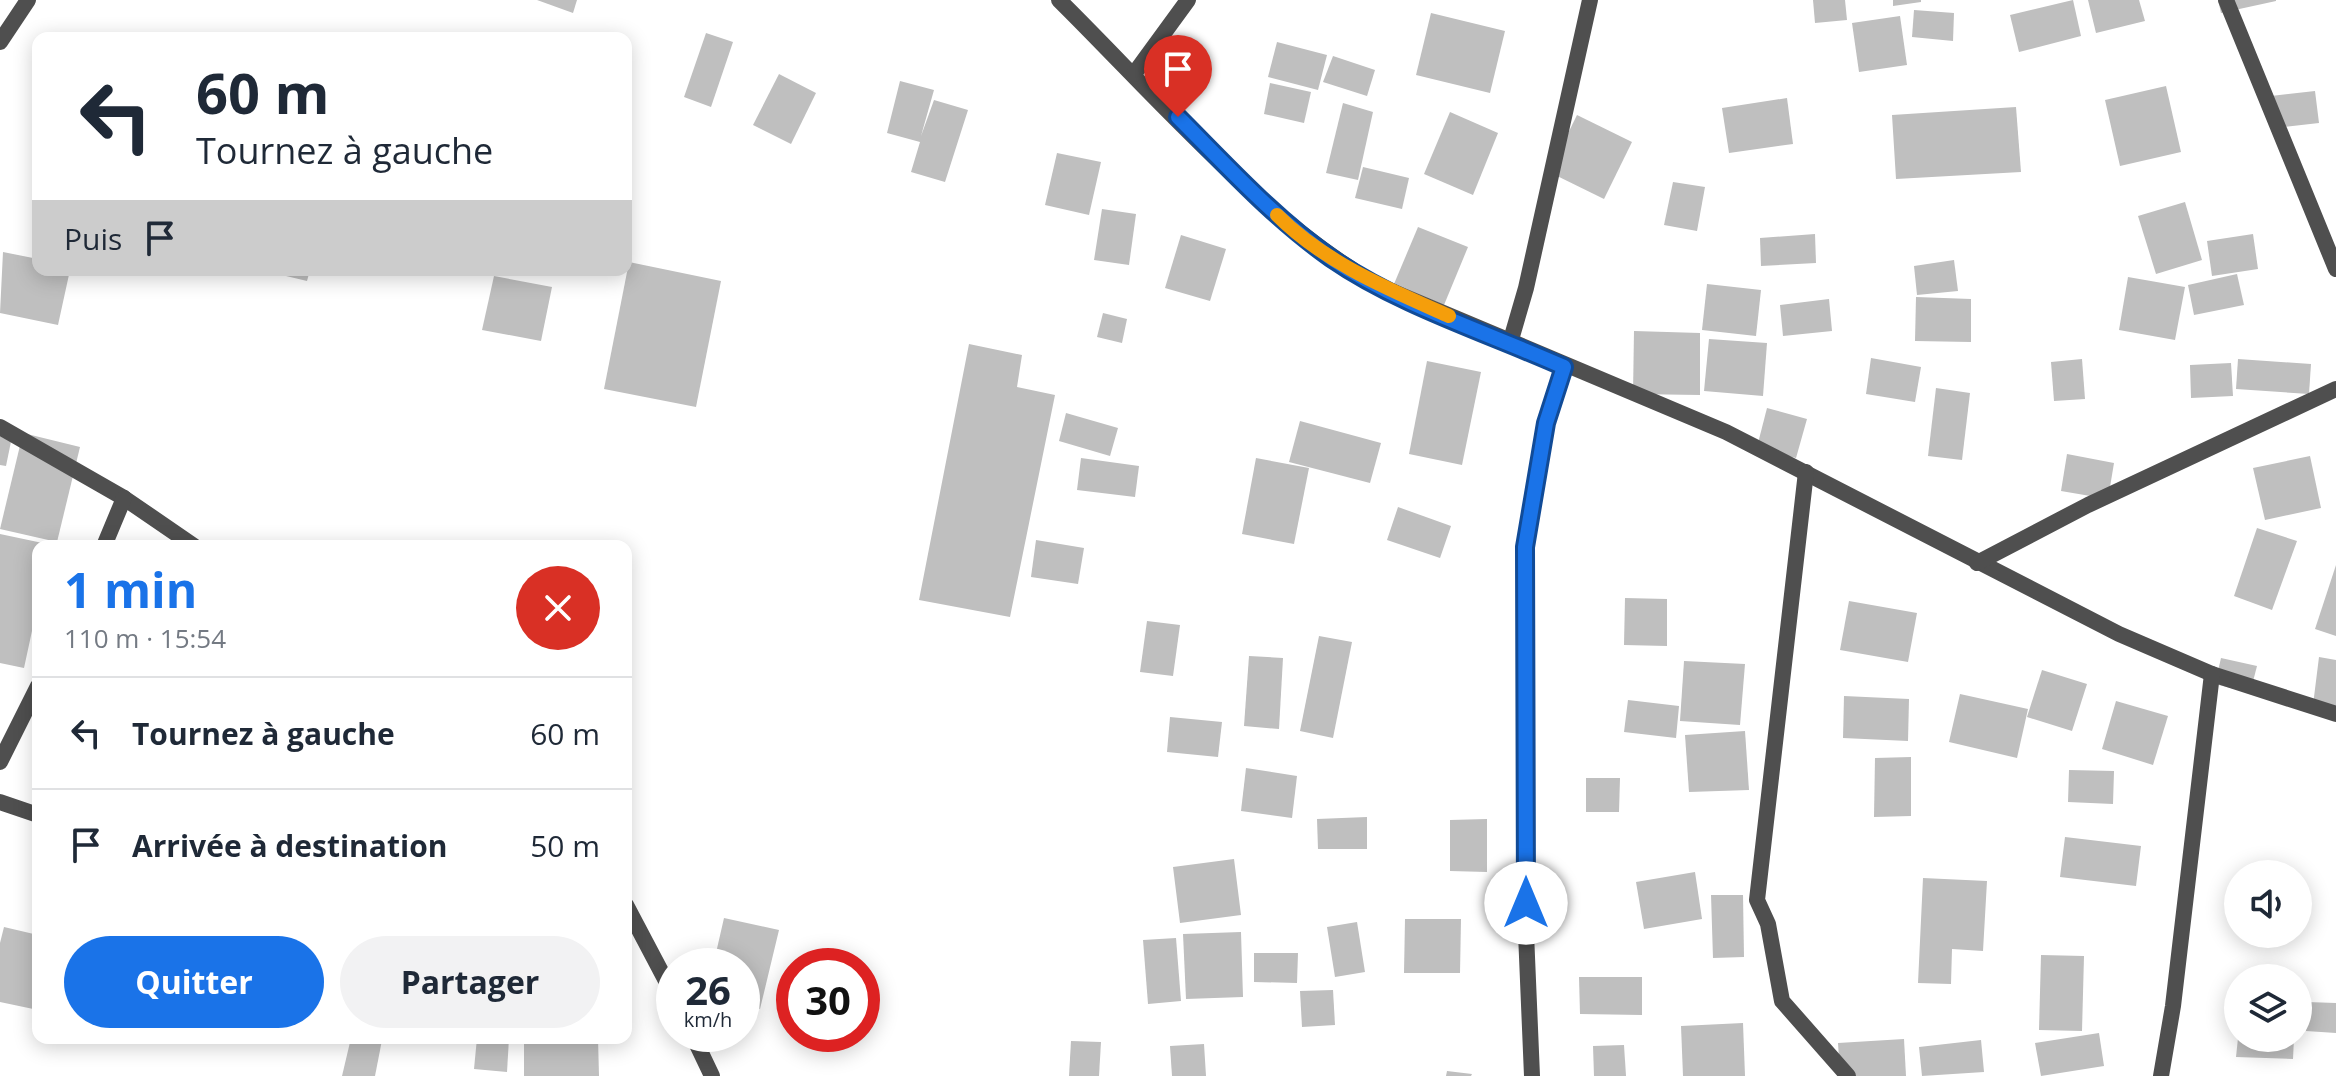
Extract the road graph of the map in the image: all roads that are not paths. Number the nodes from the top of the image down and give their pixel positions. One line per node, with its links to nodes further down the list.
1 (28, 0): 6 (street)
2 (1059, 0): 7 (street)
3 (1188, 0): 7 (street)
4 (1590, 0): 9 (street)
5 (2226, 0): 8 (street)
6 (0, 42)
7 (1134, 74): 9 (street)
8 (2336, 269)
9 (1510, 343): 10 (street)
10 (1564, 367): 13 (street); 28 (street)
11 (2336, 389): 17 (street)
12 (0, 427): 14 (street)
13 (1806, 472): 17 (street); 29 (street)
14 (124, 498): 15 (street); 16 (street)
15 (106, 540)
16 (185, 540)
17 (1977, 563): 18 (street)
18 (2212, 674): 20 (street); 30 (street)
19 (32, 698): 21 (street)
20 (2336, 714)
21 (0, 762)
22 (0, 802): 23 (street)
23 (32, 813)
24 (632, 916): 25 (street)
25 (656, 962)
26 (701, 1052): 27 (street)
27 (712, 1076)
28 (1532, 1076)
29 (1848, 1076)
30 (2161, 1076)

